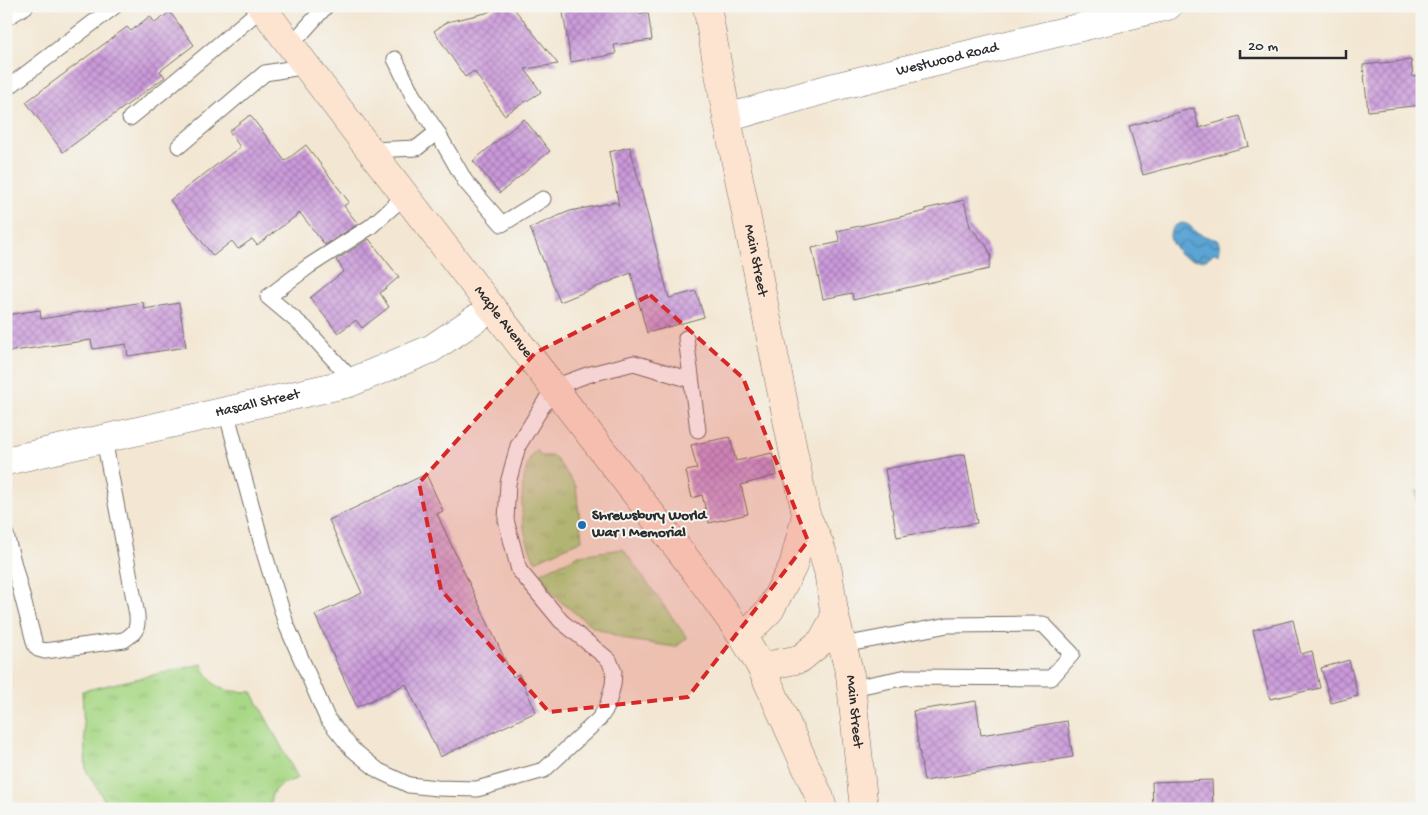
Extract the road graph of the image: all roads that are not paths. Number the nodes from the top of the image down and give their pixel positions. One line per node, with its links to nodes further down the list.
1 (26, 6): 7 (lane)
2 (115, 6): 10 (lane)
3 (326, 6): 8 (lane)
4 (707, 6): 12 (main road, Main Street)
5 (1168, 6): 12 (street, Westwood Road)
6 (262, 7): 8 (main road, Maple Avenue); 11 (lane)
7 (6, 18)
8 (299, 55): 14 (lane); 15 (main road, Maple Avenue)
9 (395, 58): 13 (lane)
10 (6, 89)
11 (130, 118)
12 (727, 118): 27 (main road, Main Street)
13 (437, 132): 15 (lane); 17 (lane)
14 (179, 146)
15 (370, 150): 16 (main road, Maple Avenue)
16 (405, 196): 18 (main road, Maple Avenue); 21 (lane)
17 (543, 199)
18 (492, 308): 21 (street, Hascall Street); 22 (main road, Maple Avenue)
19 (686, 338): 20 (lane)
20 (691, 380): 22 (lane); 24 (lane)
21 (353, 382): 23 (street, Hascall Street)
22 (554, 388): 23 (lane); 30 (main road, Maple Avenue)
23 (226, 411): 25 (street, Hascall Street)
24 (698, 430)
25 (104, 439): 26 (street, Hascall Street); 28 (lane)
26 (6, 461)
27 (806, 515): 29 (main road, Main Street); 30 (main road, Main Street)
28 (6, 535)
29 (835, 617): 31 (main road, Main Street); 32 (main road)
30 (743, 637): 32 (main road)
31 (843, 645): 33 (main road, Main Street); 33 (lane)
32 (761, 667): 34 (main road)
33 (852, 688): 35 (main road, Main Street)
34 (823, 809)
35 (864, 809)

